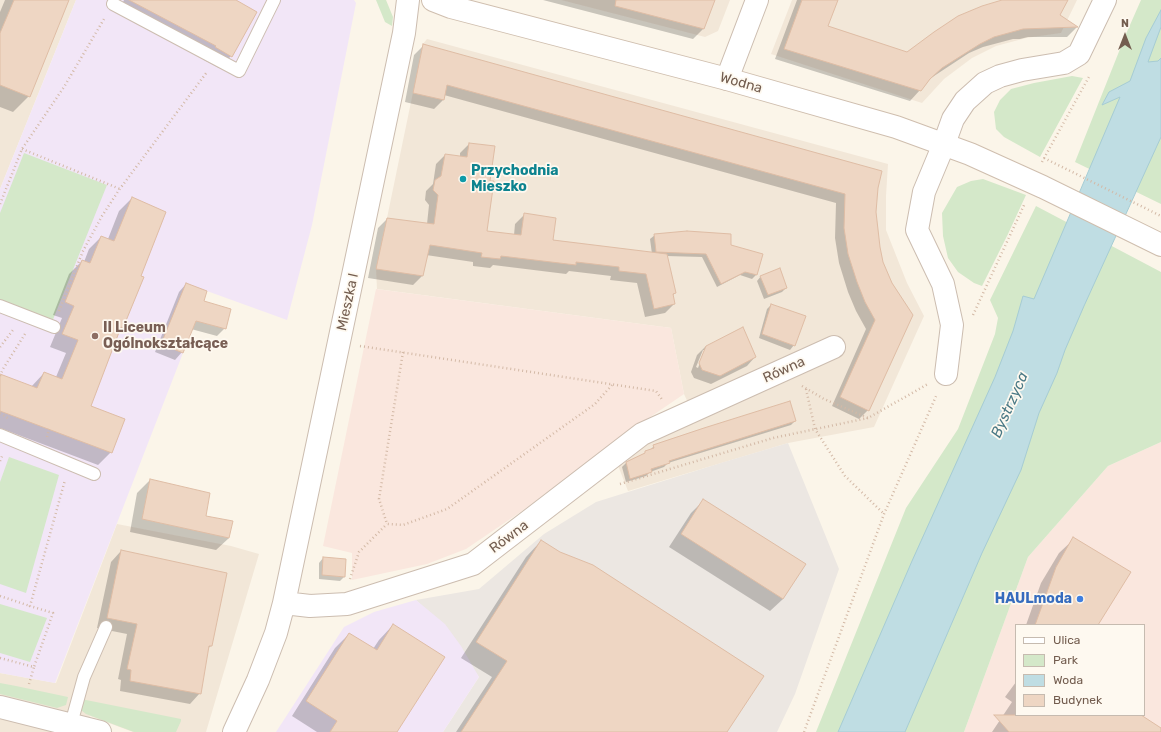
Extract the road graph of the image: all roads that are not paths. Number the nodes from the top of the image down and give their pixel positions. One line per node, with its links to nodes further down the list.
1 (274, 0): 6 (lane)
2 (408, 0): 16 (street, Mieszka I)
3 (433, 0): 7 (street, Wodna)
4 (757, 0): 7 (street)
5 (1105, 0): 8 (street)
6 (113, 4)
7 (727, 79): 8 (street, Wodna)
8 (944, 144): 9 (street, Wodna); 13 (street)
9 (1161, 245)
10 (0, 306): 11 (lane)
11 (54, 327)
12 (834, 347): 16 (street, Równa)
13 (946, 374)
14 (0, 435): 15 (lane)
15 (94, 474)
16 (284, 603): 21 (street)
17 (106, 627): 19 (lane)
18 (0, 707): 19 (street)
19 (71, 724): 20 (street)
20 (97, 732)
21 (234, 732)

